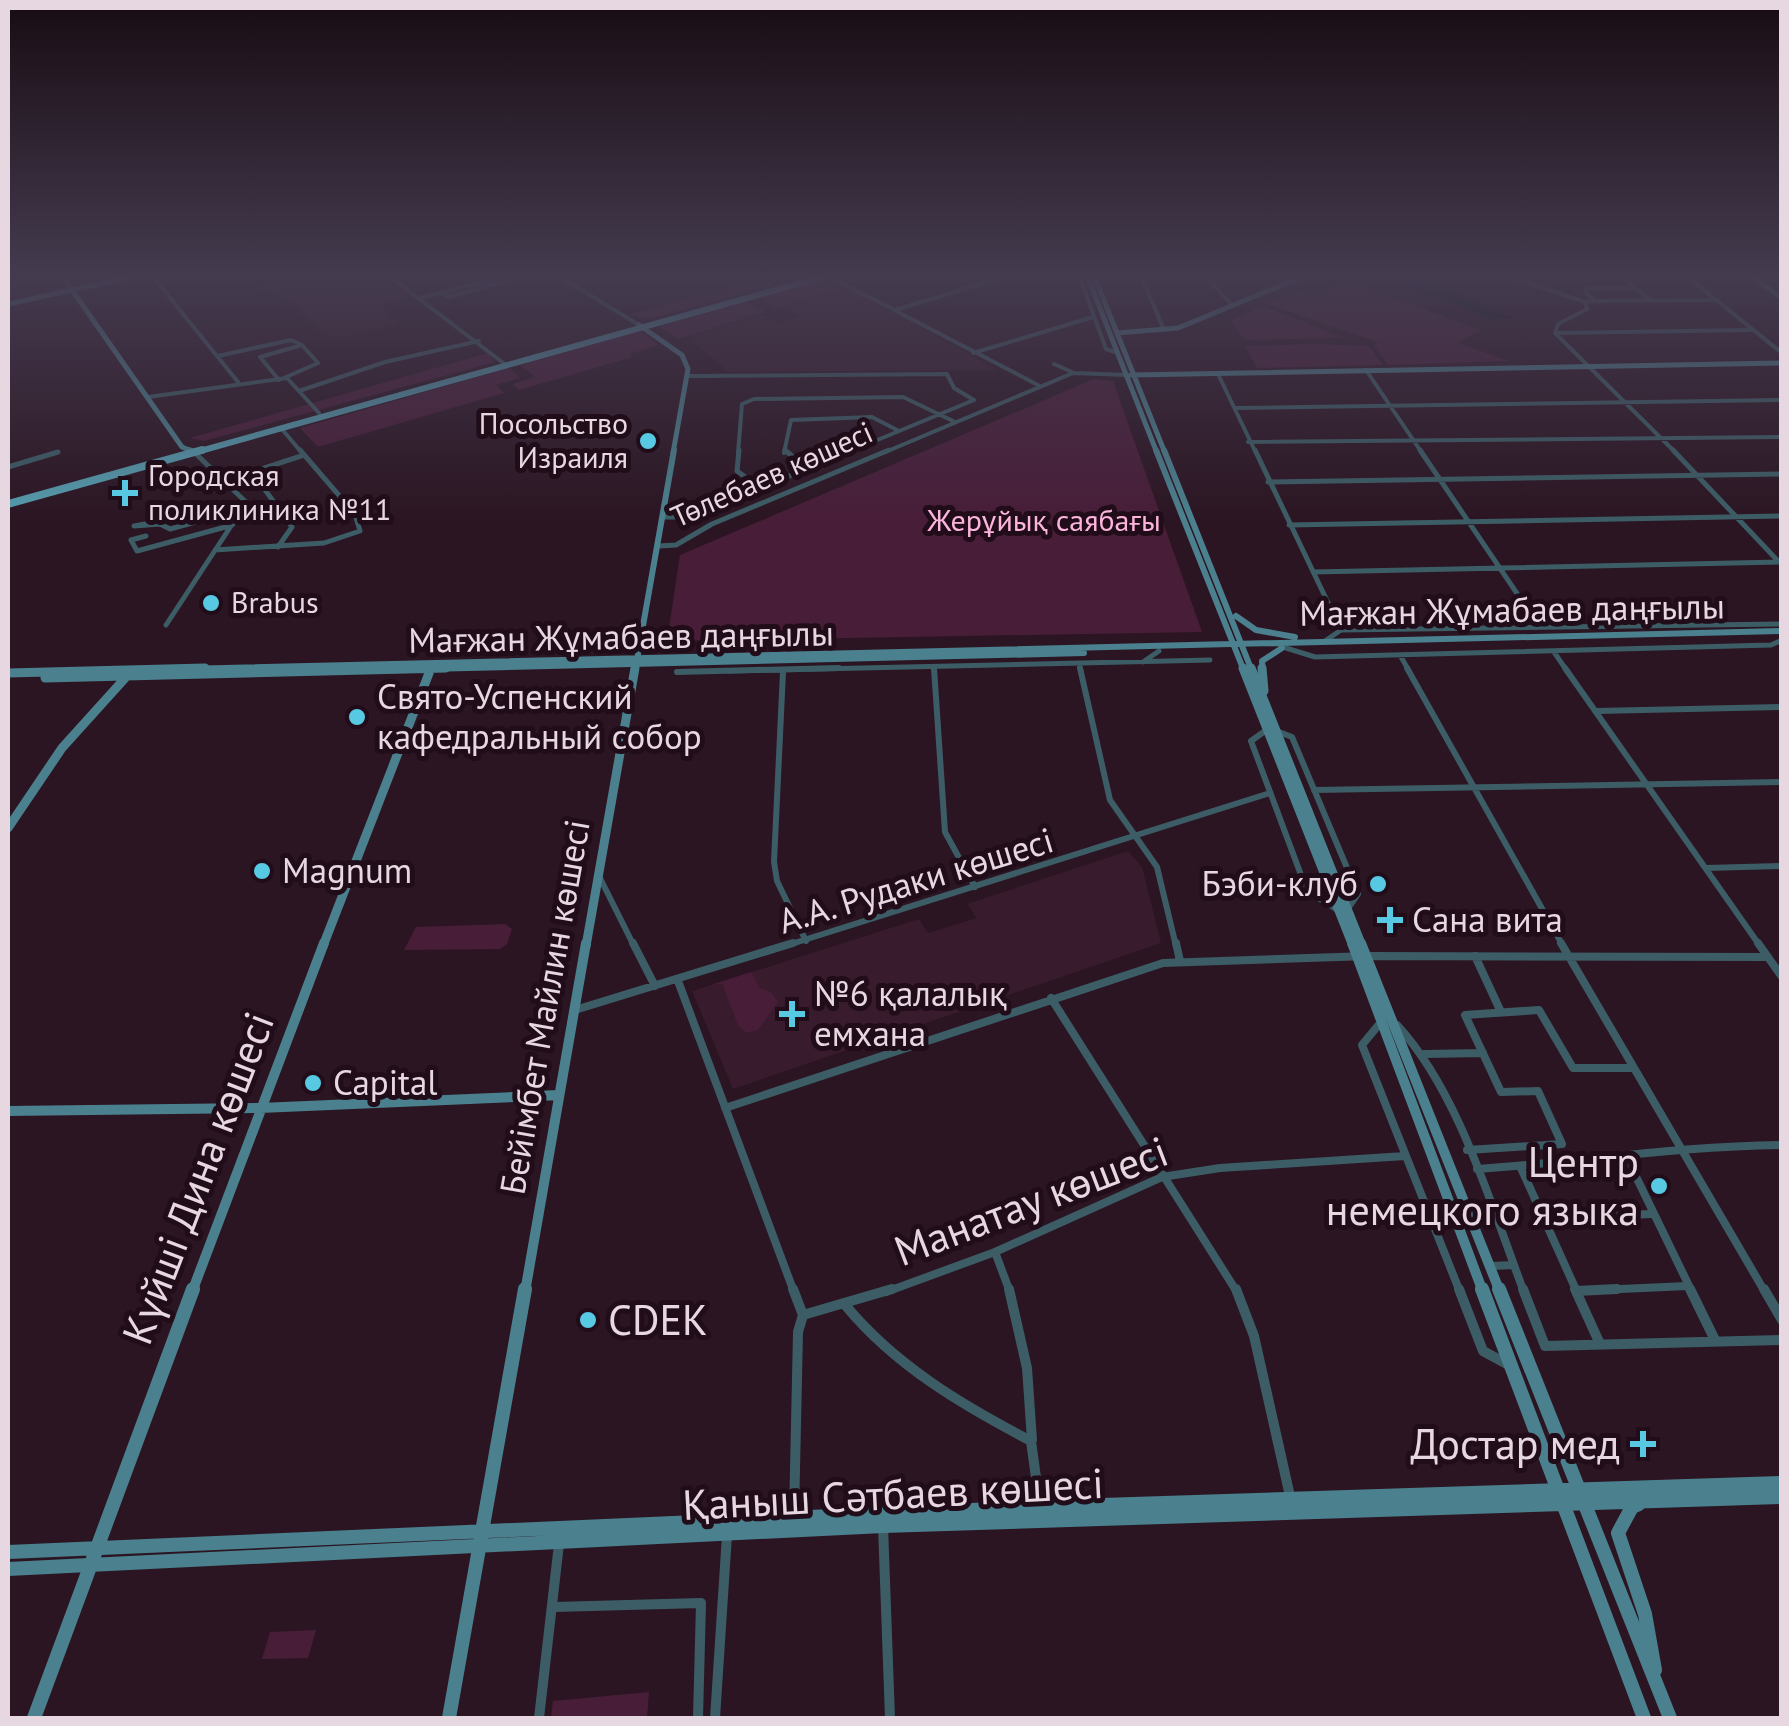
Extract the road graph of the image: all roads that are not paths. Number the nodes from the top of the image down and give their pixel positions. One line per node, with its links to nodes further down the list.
1 (121, 359): 26 (main road)
2 (220, 359): 23 (street)
3 (261, 359): 22 (street)
4 (314, 359): 22 (street)
5 (401, 359): 25 (street)
6 (499, 359): 14 (street)
7 (525, 359): 14 (main road)
8 (685, 359): 21 (main road)
9 (983, 359): 24 (street)
10 (1122, 359): 20 (main road)
11 (1125, 359): 20 (main road)
12 (1582, 359): 16 (street)
13 (1782, 363): 16 (main road)
14 (505, 364): 31 (main road); 34 (main road)
15 (1054, 364): 18 (street)
16 (1590, 366): 17 (main road); 28 (street)
17 (1366, 370): 19 (main road); 29 (street)
18 (1073, 373): 20 (street, Төлебаев көшесі); 24 (street, Төлебаев көшесі)
19 (1218, 374): 20 (main road); 30 (street)
20 (1132, 375): 73 (main road); 79 (main road)
21 (687, 376): 32 (street); 57 (main road, Бейімбет Майлин көшесі)
22 (281, 379): 23 (street); 25 (street)
23 (238, 382): 26 (street)
24 (1039, 386): 33 (street, Төлебаев көшесі)
25 (299, 391): 31 (street)
26 (148, 397): 40 (main road)
27 (1782, 400): 28 (street)
28 (1628, 402): 29 (street); 37 (street)
29 (1390, 406): 30 (street); 38 (street)
30 (1235, 408): 39 (street)
31 (320, 413): 40 (main road)
32 (939, 414): 33 (street); 35 (street); 51 (street)
33 (953, 422): 45 (street, Төлебаев көшесі)
34 (281, 428): 40 (main road); 42 (street)
35 (900, 431): 43 (street); 46 (street)
36 (1782, 437): 37 (street)
37 (1662, 438): 38 (street); 48 (street)
38 (1413, 440): 39 (street); 49 (street)
39 (1248, 442): 50 (street)
40 (190, 451): 52 (main road); 54 (street)
41 (58, 452): 44 (street)
42 (304, 455): 53 (street); 68 (street)
43 (834, 458): 45 (street); 46 (street)
44 (8, 466)
45 (849, 466): 62 (street, Төлебаев көшесі)
46 (807, 468): 51 (street)
47 (1782, 474): 48 (street)
48 (1693, 475): 49 (street); 59 (street)
49 (1441, 479): 50 (street); 60 (street)
50 (1268, 482): 63 (street)
51 (760, 488): 58 (street)
52 (8, 502)
53 (278, 505): 54 (street); 68 (street)
54 (251, 507): 55 (street); 64 (street)
55 (221, 515): 61 (street); 65 (street)
56 (1782, 516): 59 (street)
57 (664, 517): 58 (street); 67 (main road, Бейімбет Майлин көшесі)
58 (690, 517): 62 (street)
59 (1734, 517): 60 (street); 70 (street)
60 (1469, 521): 63 (street); 71 (street)
61 (146, 524)
62 (712, 524): 67 (street, Төлебаев көшесі)
63 (1289, 525): 72 (street)
64 (231, 526): 65 (street); 69 (street)
65 (222, 528): 66 (street)
66 (146, 536)
67 (659, 546): 84 (main road, Бейімбет Майлин көшесі)
68 (278, 547): 69 (street)
69 (215, 550): 74 (street)
70 (1781, 563): 71 (street)
71 (1500, 568): 72 (street); 75 (street)
72 (1313, 572): 76 (street)
73 (1231, 612): 78 (main road); 79 (main road)
74 (166, 625)
75 (1540, 627): 76 (street); 77 (street)
76 (1341, 630): 78 (street)
77 (1782, 633): 78 (main road, Мағжан Жұмабаев даңғылы); 80 (main road, Мағжан Жұмабаев даңғылы); 82 (street, Мағжан Жұмабаев даңғылы)
78 (1321, 641): 79 (main road, Мағжан Жұмабаев даңғылы)
79 (1240, 646): 80 (main road, Мағжан Жұмабаев даңғылы); 81 (main road, Мағжан Жұмабаев даңғылы); 84 (main road, Мағжан Жұмабаев даңғылы); 95 (main road); 98 (main road)
80 (1284, 648): 83 (street, Мағжан Жұмабаев даңғылы); 95 (main road)
81 (1160, 651): 86 (main road, Мағжан Жұмабаев даңғылы); 87 (street)
82 (1554, 651): 83 (street, Мағжан Жұмабаев даңғылы); 97 (street)
83 (1400, 655): 101 (street)
84 (637, 660): 86 (main road, Мағжан Жұмабаев даңғылы); 89 (main road, Мағжан Жұмабаев даңғылы); 108 (main road, Бейімбет Майлин көшесі)
85 (1210, 660): 87 (street)
86 (776, 661): 92 (street)
87 (1142, 662): 88 (street)
88 (1079, 664): 90 (street); 105 (street)
89 (432, 666): 93 (main road, Мағжан Жұмабаев даңғылы); 129 (main road, Күйші Дина көшесі)
90 (934, 667): 92 (street); 109 (street)
91 (677, 672): 92 (street)
92 (784, 672): 111 (street)
93 (129, 673): 94 (main road, Мағжан Жұмабаев даңғылы); 104 (main road)
94 (8, 676)
95 (1264, 694): 98 (main road)
96 (1782, 708): 97 (street)
97 (1596, 710): 100 (street)
98 (1272, 732): 102 (street); 103 (street); 110 (main road)
99 (1782, 782): 100 (street)
100 (1648, 785): 101 (street); 107 (street)
101 (1474, 788): 102 (street); 114 (street)
102 (1314, 790): 110 (street)
103 (1270, 793): 105 (street, А.А. Рудаки көшесі); 110 (street)
104 (8, 828)
105 (1134, 839): 109 (street, А.А. Рудаки көшесі); 116 (street)
106 (1782, 866): 107 (street)
107 (1705, 868): 115 (street)
108 (598, 875): 119 (street); 121 (main road, Бейімбет Майлин көшесі)
109 (975, 887): 111 (street, А.А. Рудаки көшесі)
110 (1342, 908): 112 (main road)
111 (806, 942): 118 (street, А.А. Рудаки көшесі)
112 (1363, 956): 113 (street); 116 (street); 123 (main road); 124 (main road)
113 (1475, 956): 114 (street); 122 (street)
114 (1568, 957): 115 (street); 127 (street)
115 (1768, 957): 117 (street)
116 (1180, 961): 120 (street)
117 (1782, 978)
118 (678, 981): 119 (street, А.А. Рудаки көшесі); 130 (street)
119 (655, 986): 121 (street, А.А. Рудаки көшесі)
120 (1052, 998): 130 (street); 139 (street)
121 (574, 1010): 128 (main road, Бейімбет Майлин көшесі)
122 (1501, 1012): 125 (street); 127 (street)
123 (1381, 1022): 135 (street); 153 (main road)
124 (1396, 1024): 126 (street); 144 (main road)
125 (1483, 1053): 126 (street); 134 (street)
126 (1424, 1054): 134 (street)
127 (1631, 1068): 133 (street)
128 (560, 1095): 129 (main road); 168 (main road, Бейімбет Майлин көшесі)
129 (260, 1108): 131 (main road); 171 (main road, Күйші Дина көшесі)
130 (726, 1108): 148 (street)
131 (8, 1111)
132 (1782, 1144): 133 (street)
133 (1682, 1147): 136 (street); 149 (street)
134 (1467, 1150): 138 (street)
135 (1405, 1156): 139 (street, Манатау көшесі); 153 (street)
136 (1627, 1158): 137 (street); 140 (street)
137 (1521, 1168): 138 (street); 141 (street)
138 (1477, 1170): 143 (street)
139 (1162, 1177): 142 (street, Манатау көшесі); 159 (street)
140 (1650, 1214): 141 (street); 145 (street)
141 (1544, 1219): 146 (street)
142 (996, 1252): 147 (street, Манатау көшесі); 154 (street)
143 (1514, 1265): 144 (street); 152 (street)
144 (1490, 1266): 156 (main road)
145 (1687, 1286): 146 (street); 150 (street)
146 (1576, 1291): 152 (street)
147 (846, 1306): 148 (street, Манатау көшесі); 154 (street)
148 (804, 1314): 164 (street)
149 (1782, 1320)
150 (1715, 1340): 151 (street); 152 (street)
151 (1782, 1340)
152 (1600, 1344)
153 (1508, 1365): 157 (main road)
154 (1032, 1441): 161 (street)
155 (1782, 1483): 156 (main road, Қаныш Сәтбаев көшесі)
156 (1579, 1490): 157 (main road, Қаныш Сәтбаев көшесі); 162 (main road)
157 (1555, 1491): 159 (main road, Қаныш Сәтбаев көшесі); 163 (main road)
158 (1782, 1497): 160 (main road, Қаныш Сәтбаев көшесі)
159 (1290, 1498): 161 (main road, Қаныш Сәтбаев көшесі)
160 (1655, 1499): 162 (main road, Қаныш Сәтбаев көшесі); 177 (main road)
161 (1040, 1506): 164 (main road, Қаныш Сәтбаев көшесі); 166 (street)
162 (1585, 1506): 163 (main road, Қаныш Сәтбаев көшесі); 177 (main road)
163 (1561, 1507): 166 (main road, Қаныш Сәтбаев көшесі); 184 (main road)
164 (794, 1516): 165 (main road, Қаныш Сәтбаев көшесі)
165 (727, 1519): 168 (main road, Қаныш Сәтбаев көшесі); 169 (street)
166 (1042, 1524): 167 (main road, Қаныш Сәтбаев көшесі)
167 (883, 1526): 169 (main road, Қаныш Сәтбаев көшесі); 183 (street)
168 (482, 1530): 171 (main road, Қаныш Сәтбаев көшесі); 172 (main road, Бейімбет Майлин көшесі)
169 (726, 1536): 170 (main road, Қаныш Сәтбаев көшесі); 182 (street)
170 (558, 1544): 172 (main road, Қаныш Сәтбаев көшесі); 176 (street)
171 (97, 1548): 173 (main road, Қаныш Сәтбаев көшесі); 174 (main road, Күйші Дина көшесі)
172 (478, 1548): 174 (main road, Қаныш Сәтбаев көшесі); 179 (main road, Бейімбет Майлин көшесі)
173 (8, 1552)
174 (91, 1565): 175 (main road, Қаныш Сәтбаев көшесі); 178 (main road, Күйші Дина көшесі)
175 (8, 1569)
176 (554, 1607): 180 (street); 181 (street)
177 (1659, 1692): 185 (main road)
178 (34, 1718)
179 (449, 1718)
180 (539, 1718)
181 (698, 1718)
182 (716, 1718)
183 (890, 1718)
184 (1644, 1718)
185 (1670, 1718)

